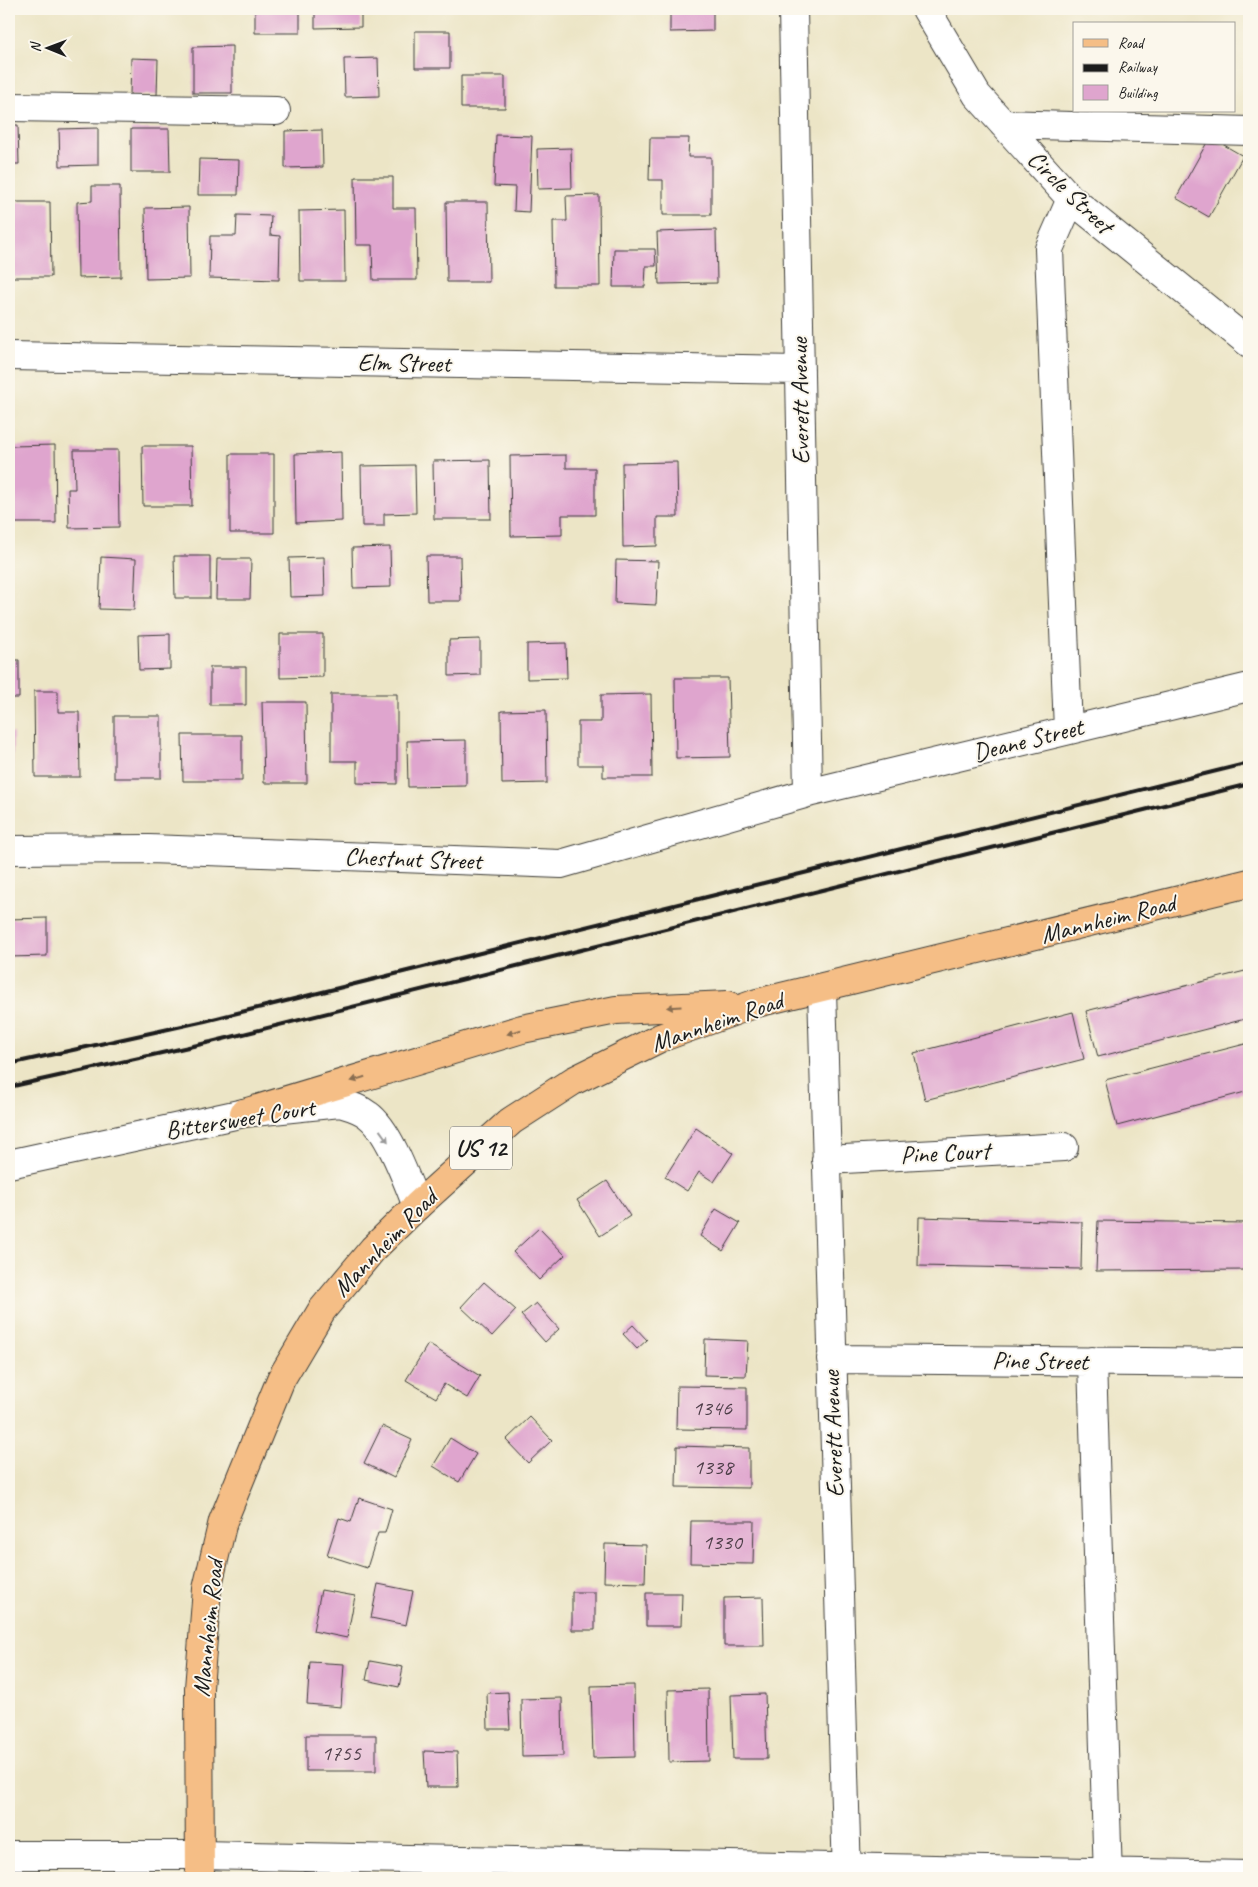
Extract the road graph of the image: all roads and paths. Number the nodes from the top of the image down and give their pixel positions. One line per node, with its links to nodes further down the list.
1 (793, 9): 10 (street, Everett Avenue)
2 (926, 9): 5 (street, Circle Street)
3 (9, 107): 4 (street)
4 (276, 111)
5 (1003, 124): 6 (street); 7 (street, Circle Street)
6 (1249, 131)
7 (1071, 200): 8 (street, Circle Street); 12 (street)
8 (1249, 343)
9 (9, 356): 10 (street, Elm Street)
10 (800, 370): 13 (street, Everett Avenue)
11 (1249, 687): 12 (street, Deane Street)
12 (1068, 730): 13 (street, Deane Street)
13 (808, 793): 14 (street, Chestnut Street)
14 (9, 850)
15 (1249, 884): 16 (main road, Mannheim Road / US 12)
16 (822, 989): 17 (main road, Mannheim Road / US 12); 20 (street, Everett Avenue)
17 (757, 1003): 18 (main road, one-way to 18); 22 (main road, Mannheim Road / US 12)
18 (244, 1113): 21 (street, Bittersweet Court); 22 (street, Bittersweet Court, one-way to 22)
19 (1064, 1147): 20 (street, Pine Court)
20 (826, 1160): 23 (street, Everett Avenue)
21 (9, 1164)
22 (417, 1206): 27 (main road, Mannheim Road / US 12)
23 (831, 1359): 24 (street, Pine Street); 28 (street, Everett Avenue)
24 (1092, 1361): 25 (street, Pine Street); 29 (street)
25 (1249, 1363)
26 (9, 1854): 27 (street)
27 (200, 1866): 28 (street)
28 (846, 1873): 29 (street)
29 (1108, 1875): 30 (street)
30 (1249, 1875)

